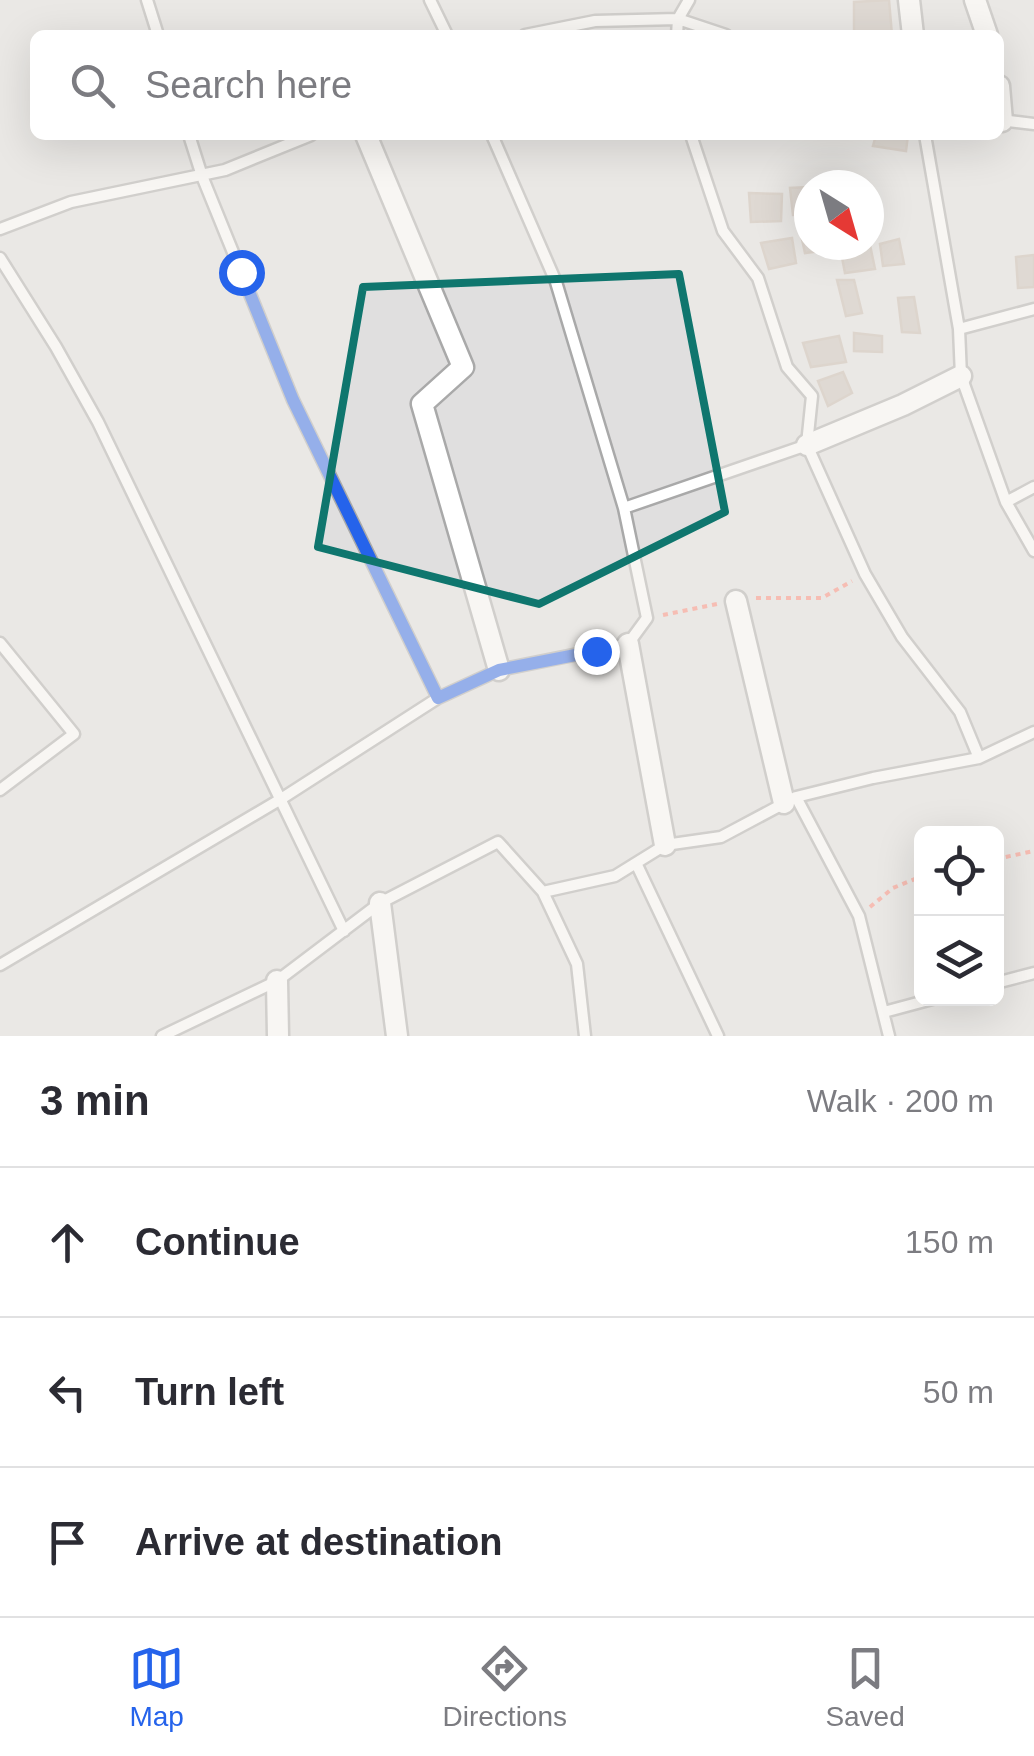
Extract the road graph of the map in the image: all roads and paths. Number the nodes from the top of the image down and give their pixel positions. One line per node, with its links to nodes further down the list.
1 (148, 0): 7 (lane)
2 (430, 0): 8 (lane)
3 (688, 0): 6 (lane)
4 (909, 0): 12 (street)
5 (975, 0): 13 (street)
6 (678, 18): 9 (lane); 10 (lane); 11 (lane)
7 (157, 30)
8 (445, 30)
9 (550, 30)
10 (677, 30)
11 (712, 30)
12 (912, 30)
13 (985, 30)
14 (1004, 120): 15 (lane)
15 (1034, 124)
16 (191, 140): 22 (lane)
17 (299, 140): 22 (lane)
18 (368, 140): 36 (street)
19 (494, 140): 31 (lane)
20 (692, 140): 28 (lane)
21 (926, 140): 26 (lane)
22 (202, 176): 23 (lane); 37 (lane)
23 (0, 229)
24 (0, 258): 41 (lane)
25 (1034, 309): 26 (lane)
26 (959, 329): 27 (lane)
27 (962, 376): 28 (street); 30 (lane)
28 (807, 445): 31 (lane); 39 (lane)
29 (1034, 488): 30 (lane)
30 (1006, 502): 32 (lane)
31 (624, 508): 35 (lane)
32 (1034, 551)
33 (736, 601): 42 (street)
34 (0, 642): 40 (lane)
35 (628, 644): 36 (lane); 43 (street)
36 (499, 670): 37 (lane)
37 (438, 698): 41 (lane)
38 (1034, 732): 39 (lane)
39 (979, 758): 42 (lane)
40 (0, 790)
41 (281, 799): 51 (lane); 52 (lane)
42 (790, 800): 43 (lane); 50 (lane)
43 (665, 845): 46 (lane)
44 (1034, 851): 45 (path)
45 (1004, 857)
46 (636, 863): 48 (lane); 62 (lane)
47 (914, 879): 50 (path)
48 (543, 892): 49 (lane); 61 (lane)
49 (380, 903): 51 (lane); 60 (street)
50 (859, 916): 57 (lane)
51 (344, 931): 54 (lane)
52 (0, 965)
53 (1034, 973): 55 (lane)
54 (277, 980): 58 (lane); 59 (street)
55 (1004, 981)
56 (914, 1004): 57 (lane)
57 (884, 1012): 63 (lane)
58 (162, 1036)
59 (278, 1036)
60 (397, 1036)
61 (586, 1036)
62 (718, 1036)
63 (889, 1036)

